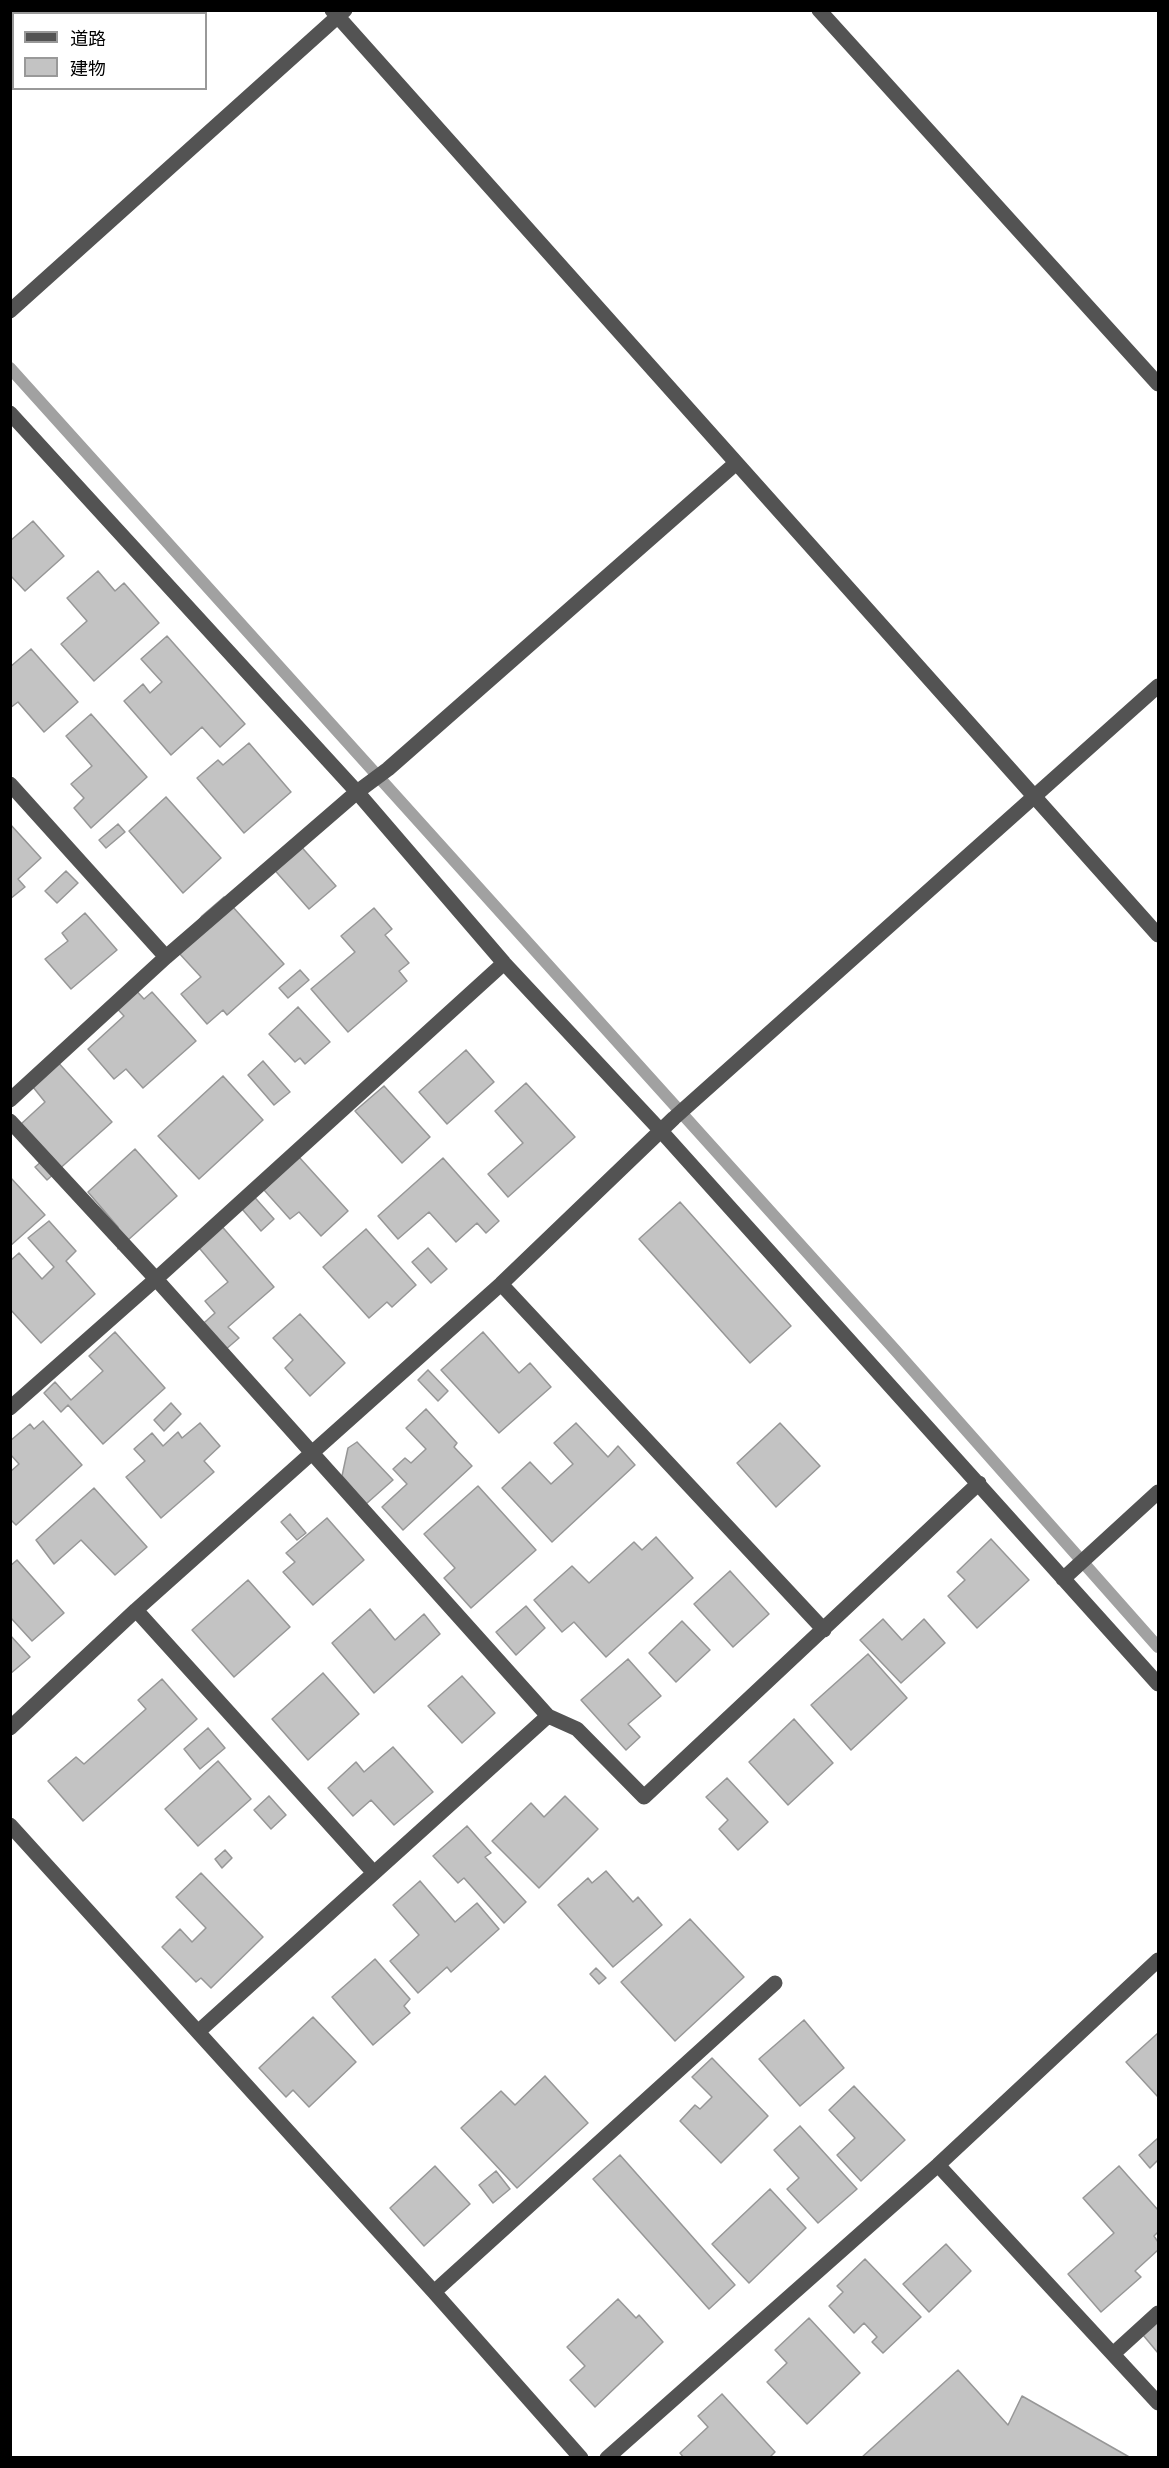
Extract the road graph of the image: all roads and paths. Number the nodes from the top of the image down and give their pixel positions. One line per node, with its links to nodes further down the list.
1 (819, 10): 4 (street)
2 (338, 13): 3 (street); 6 (street)
3 (10, 311)
4 (1158, 384)
5 (10, 413): 9 (street)
6 (735, 464): 9 (street); 10 (street)
7 (1158, 686): 10 (street)
8 (10, 783): 12 (street)
9 (357, 792): 12 (street); 13 (street)
10 (1035, 797): 11 (street); 16 (street)
11 (1158, 935)
12 (166, 957): 14 (street)
13 (504, 963): 16 (street); 17 (street)
14 (10, 1100)
15 (10, 1121): 17 (street)
16 (661, 1131): 18 (street); 21 (street)
17 (156, 1280): 19 (street); 20 (street)
18 (501, 1284): 20 (street); 25 (street)
19 (10, 1408)
20 (310, 1453): 24 (street); 27 (street)
21 (979, 1483): 23 (street); 25 (street)
22 (1158, 1492): 23 (street)
23 (1063, 1579): 26 (street)
24 (136, 1610): 28 (street); 30 (street)
25 (824, 1630): 27 (street)
26 (1158, 1684)
27 (548, 1716): 30 (street)
28 (10, 1728)
29 (10, 1825): 33 (street)
30 (374, 1873): 33 (street)
31 (1158, 1960): 34 (street)
32 (776, 1983): 35 (street)
33 (199, 2031): 35 (street)
34 (938, 2165): 37 (street); 40 (street)
35 (434, 2292): 39 (street)
36 (1158, 2313): 37 (street)
37 (1113, 2354): 38 (street)
38 (1158, 2403)
39 (581, 2457)
40 (607, 2457)

